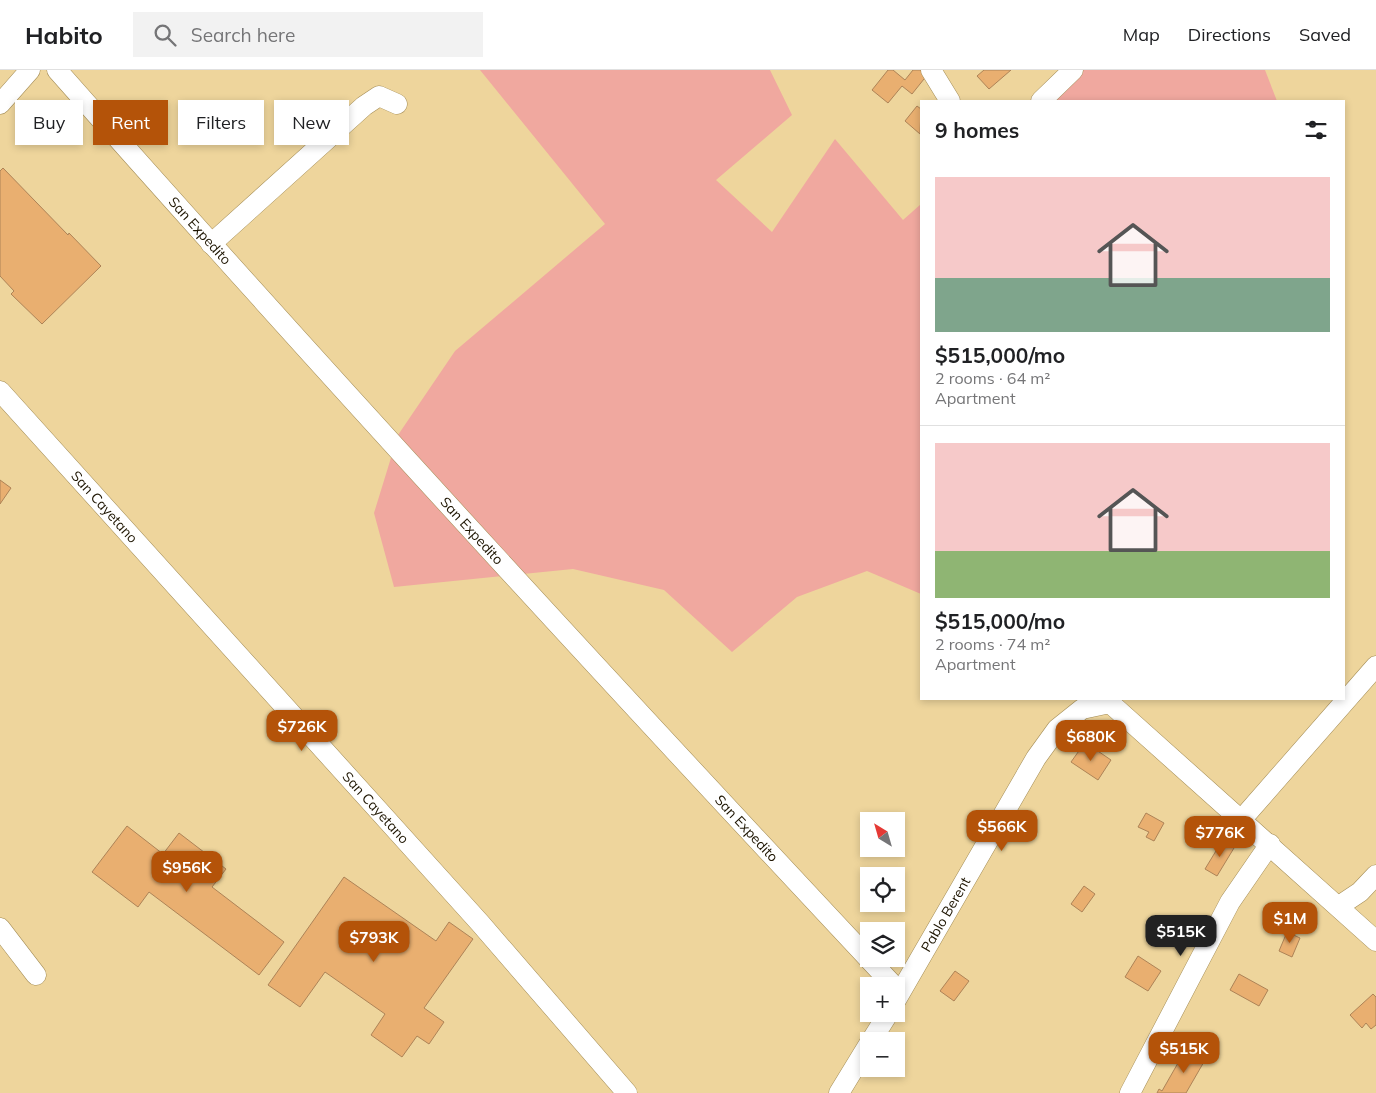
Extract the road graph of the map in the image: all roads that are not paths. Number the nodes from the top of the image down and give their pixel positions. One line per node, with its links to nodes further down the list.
1 (30, 70): 7 (street)
2 (57, 70): 9 (street, San Expedito)
3 (931, 70): 5 (street)
4 (1074, 70): 6 (street)
5 (949, 100)
6 (1042, 100)
7 (0, 104)
8 (397, 104): 9 (street)
9 (210, 244): 19 (street, San Expedito)
10 (0, 391): 22 (street, San Cayetano)
11 (1376, 666): 12 (street)
12 (1242, 820): 13 (street); 20 (street, Pablo Berent)
13 (1270, 844): 15 (street); 24 (street)
14 (1376, 875): 15 (street)
15 (1339, 906): 17 (street)
16 (0, 928): 18 (street)
17 (1376, 940)
18 (36, 975)
19 (883, 977)
20 (905, 979)
21 (860, 1059): 23 (street)
22 (627, 1093)
23 (839, 1093)
24 (1130, 1093)

